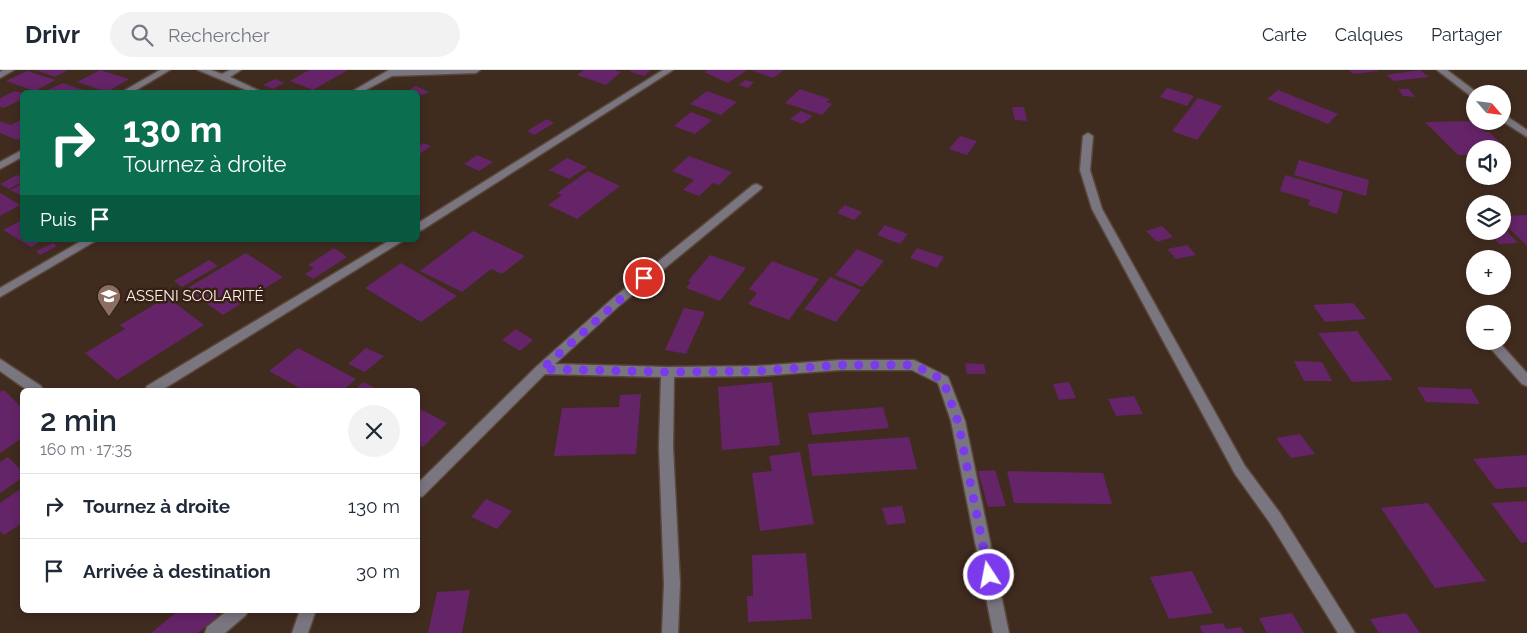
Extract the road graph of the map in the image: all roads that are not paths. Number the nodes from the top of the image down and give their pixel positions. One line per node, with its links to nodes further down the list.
1 (10, 70): 9 (street)
2 (166, 70): 12 (street)
3 (202, 70): 10 (street)
4 (237, 70): 10 (street)
5 (476, 70): 8 (street)
6 (669, 70): 21 (street)
7 (1441, 70): 11 (street)
8 (393, 72): 14 (street)
9 (0, 75)
10 (223, 77): 13 (street)
11 (1466, 88)
12 (131, 90)
13 (252, 90)
14 (360, 90)
15 (1511, 122): 16 (street)
16 (1527, 134)
17 (1088, 136): 39 (street)
18 (20, 154): 19 (street)
19 (0, 166)
20 (757, 187): 27 (street)
21 (420, 227)
22 (88, 242): 24 (street)
23 (395, 242): 31 (street)
24 (0, 293)
25 (1498, 350): 29 (street)
26 (0, 364): 30 (street)
27 (542, 369): 28 (street); 32 (street)
28 (668, 372): 37 (street); 38 (street)
29 (1527, 381)
30 (33, 388)
31 (155, 388)
32 (420, 490)
33 (236, 613): 35 (street)
34 (307, 613): 36 (street)
35 (213, 633)
36 (300, 633)
37 (670, 633)
38 (1001, 633)
39 (1347, 633)

